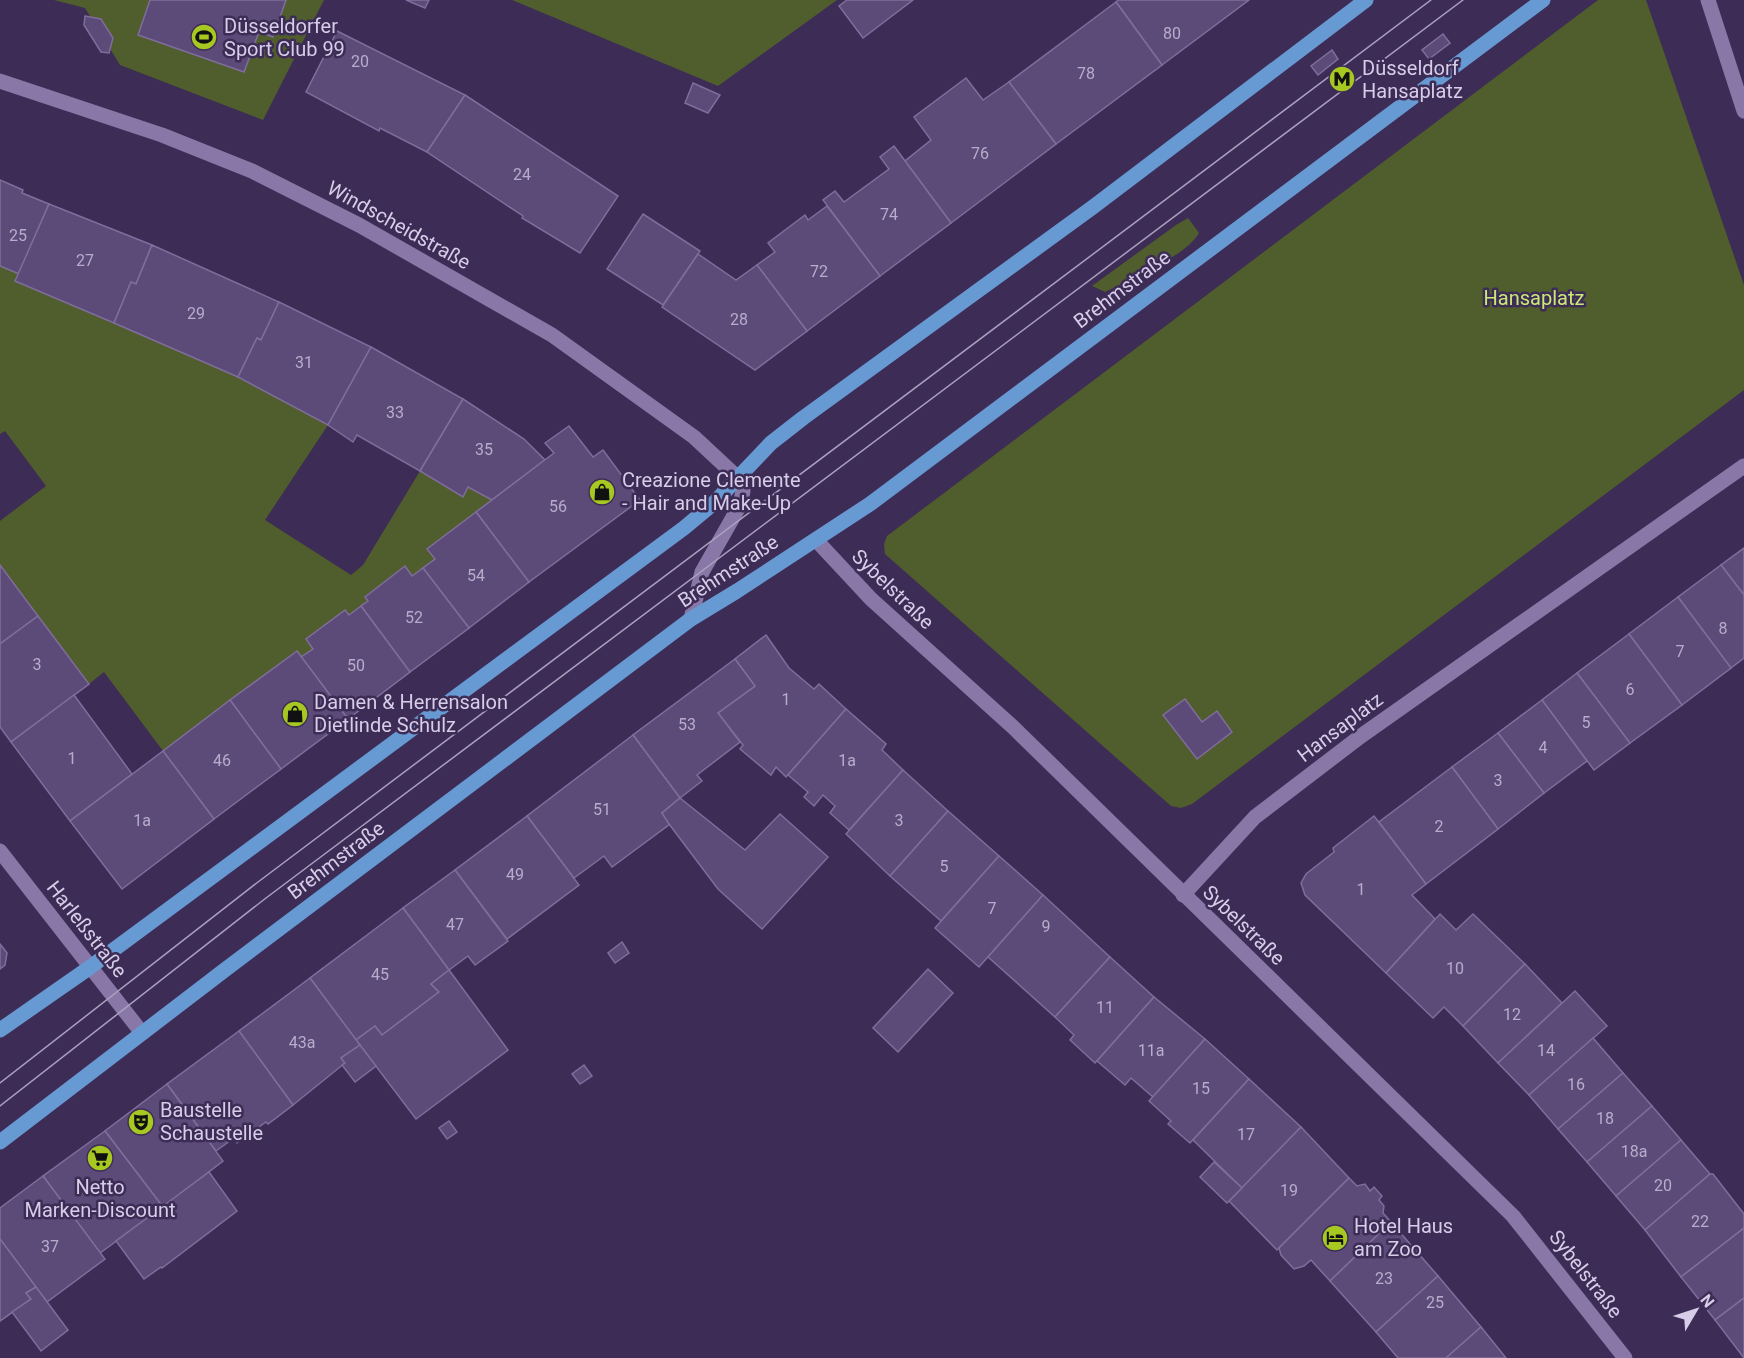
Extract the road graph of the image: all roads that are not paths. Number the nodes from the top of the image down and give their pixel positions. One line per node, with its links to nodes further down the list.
1 (1366, 0): 7 (main road)
2 (1543, 0): 8 (main road, Brehmstraße)
3 (1708, 0): 5 (street)
4 (0, 81): 7 (street, Windscheidstraße)
5 (1744, 111)
6 (1744, 466): 11 (street, Hansaplatz)
7 (738, 478): 9 (street); 12 (main road)
8 (816, 540): 9 (main road, Brehmstraße); 11 (street, Sybelstraße)
9 (691, 619): 14 (main road, Brehmstraße)
10 (0, 851): 12 (street, Harleßstraße)
11 (1183, 895): 16 (street, Sybelstraße)
12 (89, 968): 13 (main road); 14 (street, Harleßstraße)
13 (0, 1030)
14 (142, 1033): 15 (main road, Brehmstraße)
15 (0, 1142)
16 (1625, 1358)

